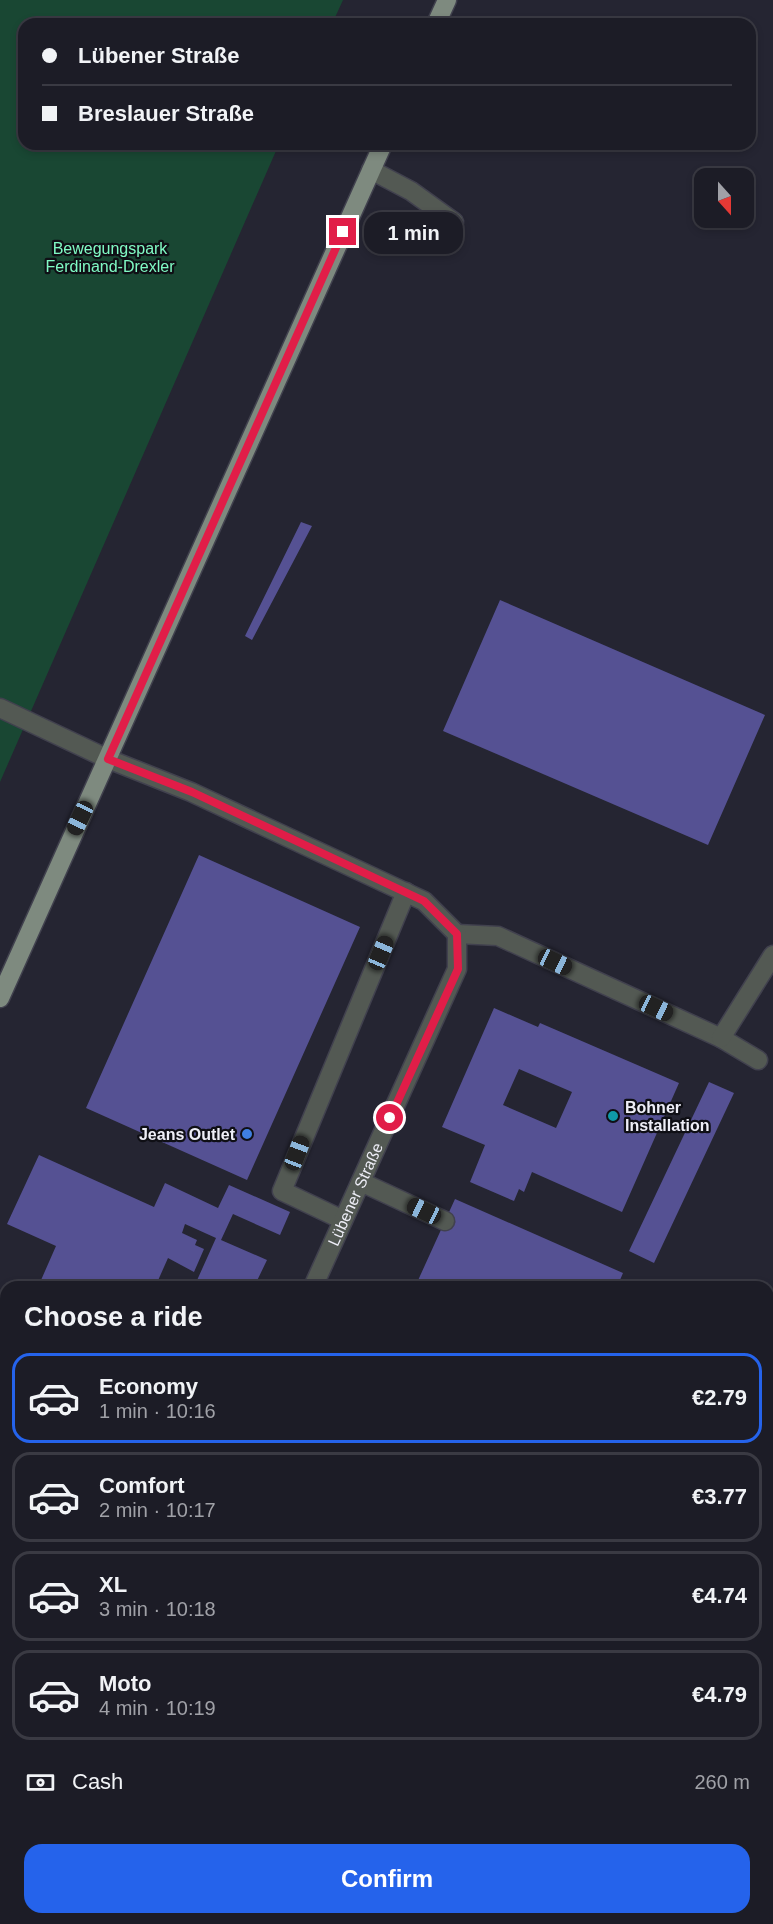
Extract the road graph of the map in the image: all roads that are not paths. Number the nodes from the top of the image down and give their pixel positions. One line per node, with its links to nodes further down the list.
1 (447, 0): 2 (main road)
2 (439, 18)
3 (380, 150): 4 (main road)
4 (371, 170): 5 (street); 7 (main road)
5 (454, 222)
6 (0, 708): 7 (street)
7 (108, 759): 8 (street); 11 (main road)
8 (406, 892): 9 (street); 15 (street)
9 (457, 934): 12 (street); 14 (street, Lübener Straße)
10 (773, 955): 12 (street)
11 (0, 998)
12 (721, 1038): 13 (street)
13 (758, 1060)
14 (361, 1182): 15 (street, Lübener Straße); 16 (street)
15 (343, 1220): 17 (street, Lübener Straße)
16 (445, 1221)
17 (316, 1281)

